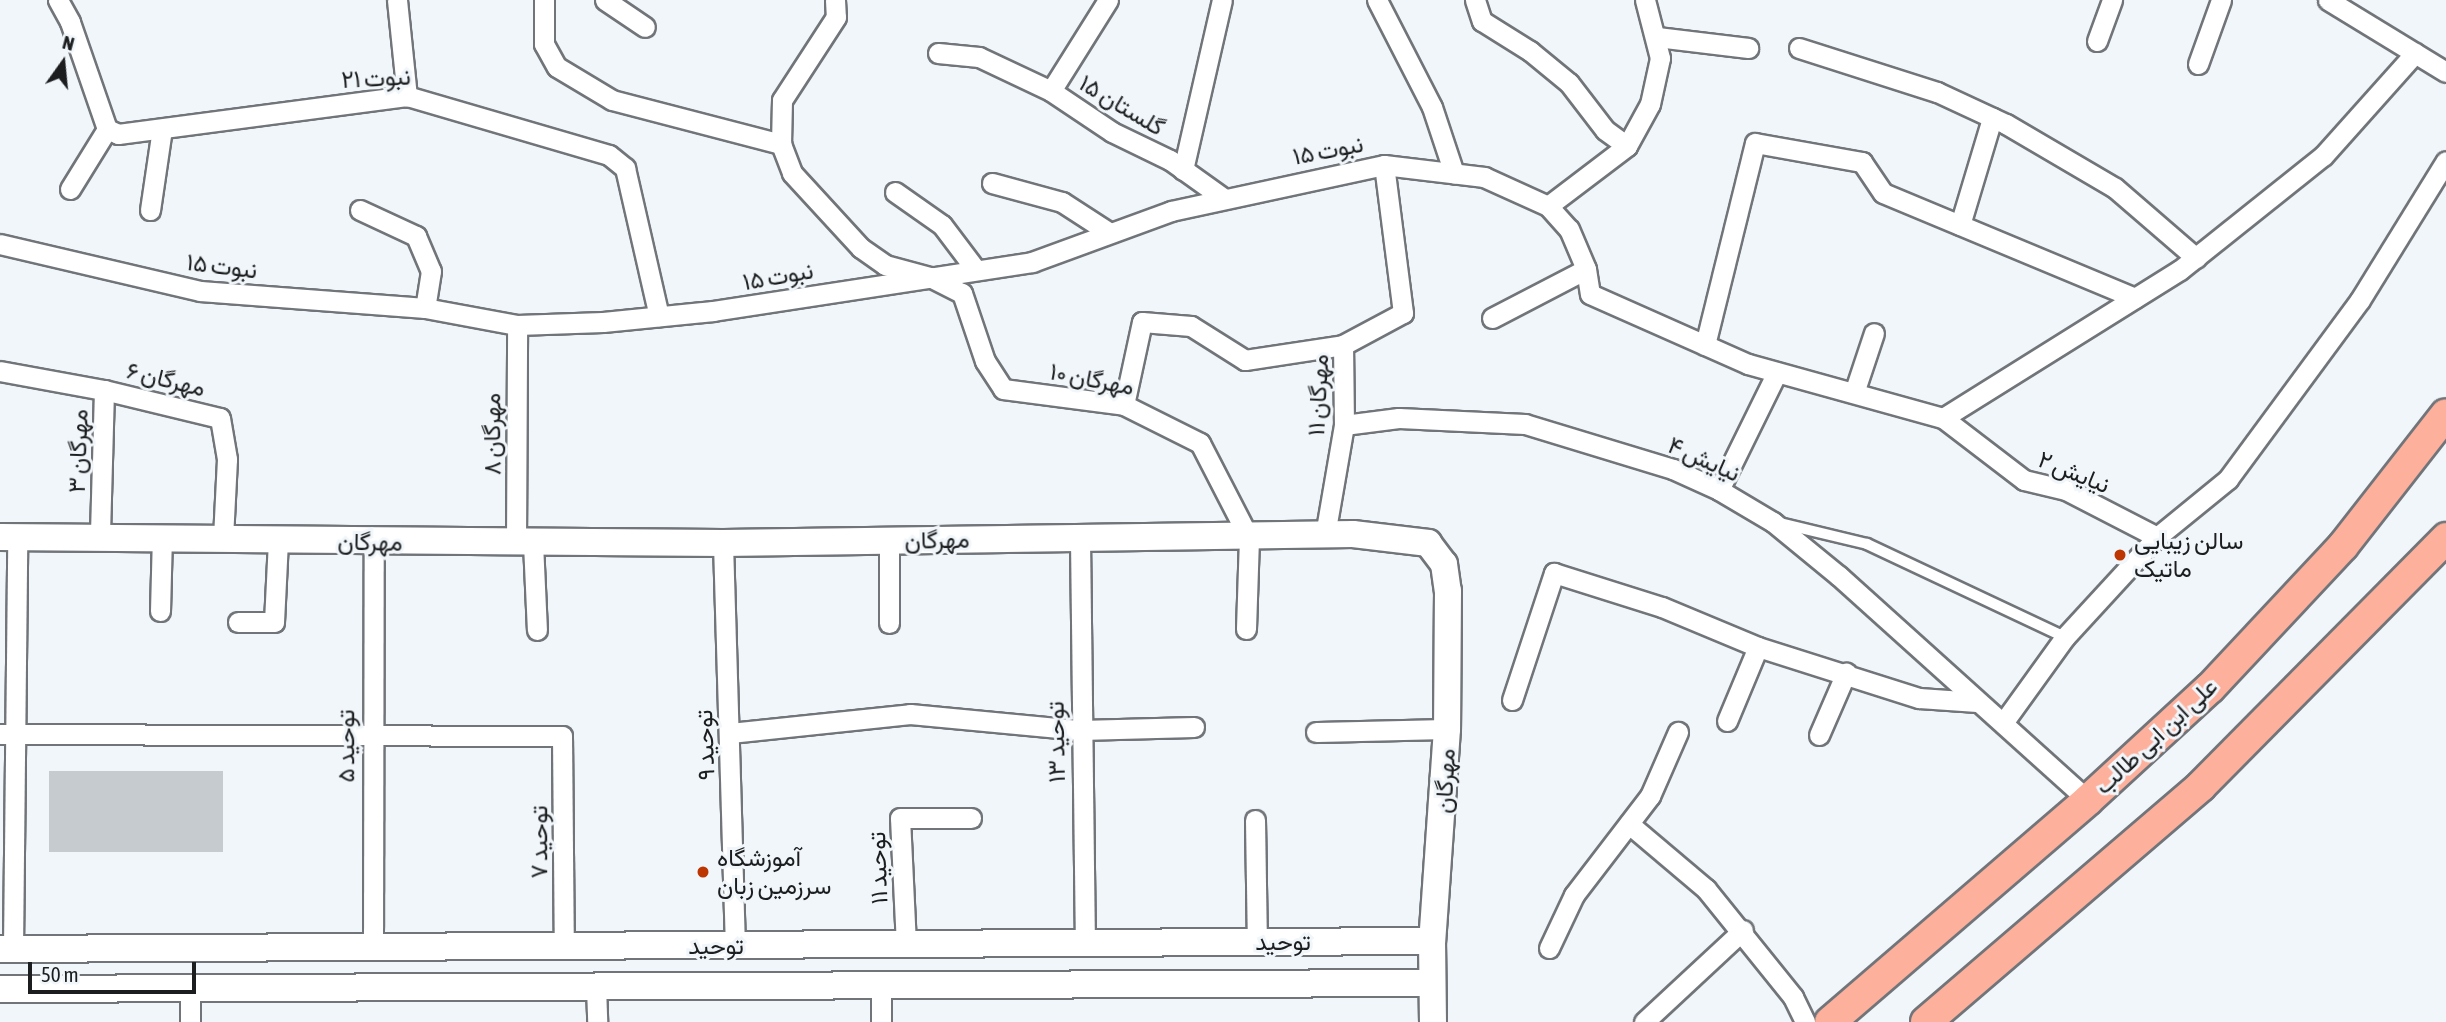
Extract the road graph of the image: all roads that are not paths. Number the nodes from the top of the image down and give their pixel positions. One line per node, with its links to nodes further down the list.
1 (397, 0): 26 (street)
2 (544, 0): 30 (street)
3 (605, 0): 16 (street)
4 (835, 0): 30 (street)
5 (1108, 0): 25 (street, گلستان ۱۵)
6 (1222, 0): 34 (street)
7 (1377, 0): 35 (street)
8 (1475, 0): 31 (street)
9 (1645, 0): 17 (street)
10 (2096, 0): 15 (street)
11 (2112, 0): 15 (street)
12 (2221, 0): 23 (street)
13 (2328, 0): 22 (street)
14 (66, 2): 28 (street)
15 (2105, 20): 18 (street)
16 (645, 27)
17 (1657, 37): 19 (street); 31 (street)
18 (2097, 41)
19 (1748, 48)
20 (1799, 48): 27 (street)
21 (938, 53): 25 (street)
22 (2415, 53): 24 (street); 46 (street)
23 (2198, 64)
24 (2446, 72)
25 (1051, 91): 34 (street, گلستان ۱۵)
26 (407, 96): 29 (street, نبوت ۲۱); 52 (street, نبوت ۲۱)
27 (1992, 117): 43 (street); 46 (street)
28 (107, 129): 29 (street, نبوت ۲۱); 37 (street)
29 (162, 129): 41 (street)
30 (781, 144): 49 (street)
31 (1627, 146): 40 (street)
32 (2446, 161): 72 (street)
33 (1384, 165): 35 (street, نبوت ۱۵); 39 (street, نبوت ۱۵); 56 (street, مهرگان ۱۱)
34 (1183, 170): 39 (street, گلستان ۱۵)
35 (1454, 173): 40 (street, نبوت ۱۵)
36 (992, 183): 44 (street)
37 (70, 189)
38 (895, 192): 47 (street)
39 (1223, 198): 44 (street, نبوت ۱۵)
40 (1548, 206): 48 (street, نیایش ۲)
41 (150, 210)
42 (360, 210): 51 (street)
43 (1960, 225): 50 (street); 57 (street)
44 (1110, 233): 47 (street, نبوت ۱۵)
45 (0, 244): 51 (street, نبوت ۱۵)
46 (2196, 258): 50 (street)
47 (976, 270): 49 (street, نبوت ۱۵)
48 (1586, 270): 53 (street); 57 (street, نیایش ۲)
49 (929, 277): 52 (street, نبوت ۱۵); 62 (street, مهرگان ۱۰)
50 (2135, 298): 64 (street)
51 (425, 308): 54 (street, نبوت ۱۵)
52 (659, 316): 54 (street, نبوت ۱۵)
53 (1492, 318)
54 (517, 325): 80 (street, مهرگان ۸)
55 (1874, 333): 61 (street)
56 (1343, 345): 62 (street); 65 (street, مهرگان ۱۱)
57 (1705, 345): 59 (street, نیایش ۲)
58 (0, 371): 60 (street, مهرگان ۳)
59 (1777, 372): 61 (street, نیایش ۲); 66 (street)
60 (104, 390): 70 (street, مهرگان ۳); 76 (street, مهرگان ۶)
61 (1854, 393): 64 (street, نیایش ۲)
62 (1124, 405): 74 (street, مهرگان ۱۰)
63 (2446, 414): 103 (main road, علی ابن ابی طالب)
64 (1943, 418): 72 (street, نیایش ۲)
65 (1344, 425): 66 (street, نیایش ۴); 68 (street, مهرگان ۱۱)
66 (1719, 490): 67 (street, نیایش ۴)
67 (1773, 522): 87 (lane); 91 (street, نیایش ۴)
68 (1325, 535): 74 (street, مهرگان); 95 (street, مهرگان)
69 (8, 536): 70 (street, مهرگان); 100 (street)
70 (100, 536): 71 (street, مهرگان)
71 (162, 537): 76 (street, مهرگان); 82 (street)
72 (2157, 537): 87 (street)
73 (1080, 538): 74 (street, مهرگان); 78 (street, مهرگان); 96 (street, توحید ۱۳)
74 (1249, 538): 85 (street)
75 (2446, 538): 131 (main road)
76 (223, 539): 77 (street, مهرگان)
77 (278, 540): 79 (street, مهرگان); 83 (street)
78 (889, 541): 81 (street, مهرگان); 84 (street)
79 (374, 543): 80 (street, مهرگان); 102 (street, توحید ۵)
80 (524, 543): 81 (street, مهرگان); 86 (street, مهرگان ۸)
81 (723, 543): 99 (street, توحید ۹)
82 (160, 611)
83 (238, 622)
84 (889, 623)
85 (1246, 629)
86 (537, 630)
87 (2065, 637): 93 (street)
88 (1758, 647): 89 (street); 90 (street); 92 (street)
89 (1846, 673): 91 (street); 101 (street)
90 (1512, 700)
91 (1977, 702): 93 (street, نیایش ۴)
92 (1727, 721)
93 (2003, 723): 103 (street, نیایش ۴)
94 (1194, 727): 96 (street)
95 (1447, 729): 97 (street); 108 (street, مهرگان)
96 (1080, 730): 99 (street); 110 (street, توحید ۱۳)
97 (1316, 732)
98 (1678, 732): 106 (street)
99 (730, 733): 112 (street, توحید ۹)
100 (8, 735): 102 (street); 117 (street)
101 (1819, 735)
102 (370, 738): 113 (street, توحید ۷); 115 (street, توحید ۵)
103 (2088, 800): 130 (main road, علی ابن ابی طالب)
104 (971, 818): 111 (street, توحید ۱۱)
105 (1255, 820): 109 (street)
106 (1629, 824): 107 (street); 116 (street)
107 (1743, 930): 128 (street); 129 (street)
108 (1432, 941): 109 (street, توحید); 118 (street, مهرگان)
109 (1256, 942): 110 (street, توحید)
110 (1086, 944): 111 (street, توحید)
111 (906, 945): 112 (street, توحید)
112 (734, 946): 113 (street, توحید)
113 (564, 947): 115 (street, توحید)
114 (327, 948): 115 (street, توحید); 117 (street, توحید); 119 (street)
115 (373, 948)
116 (1549, 948)
117 (7, 949)
118 (1432, 982): 120 (street, توحید); 127 (street, مهرگان)
119 (326, 985): 121 (street, توحید); 122 (street, توحید)
120 (881, 985): 121 (street, توحید); 126 (street)
121 (596, 986): 125 (street)
122 (190, 988): 123 (street, توحید); 124 (street)
123 (0, 989)
124 (190, 1022)
125 (597, 1022)
126 (881, 1022)
127 (1433, 1022)
128 (1644, 1022)
129 (1805, 1022)
130 (1830, 1022)
131 (1926, 1022)

